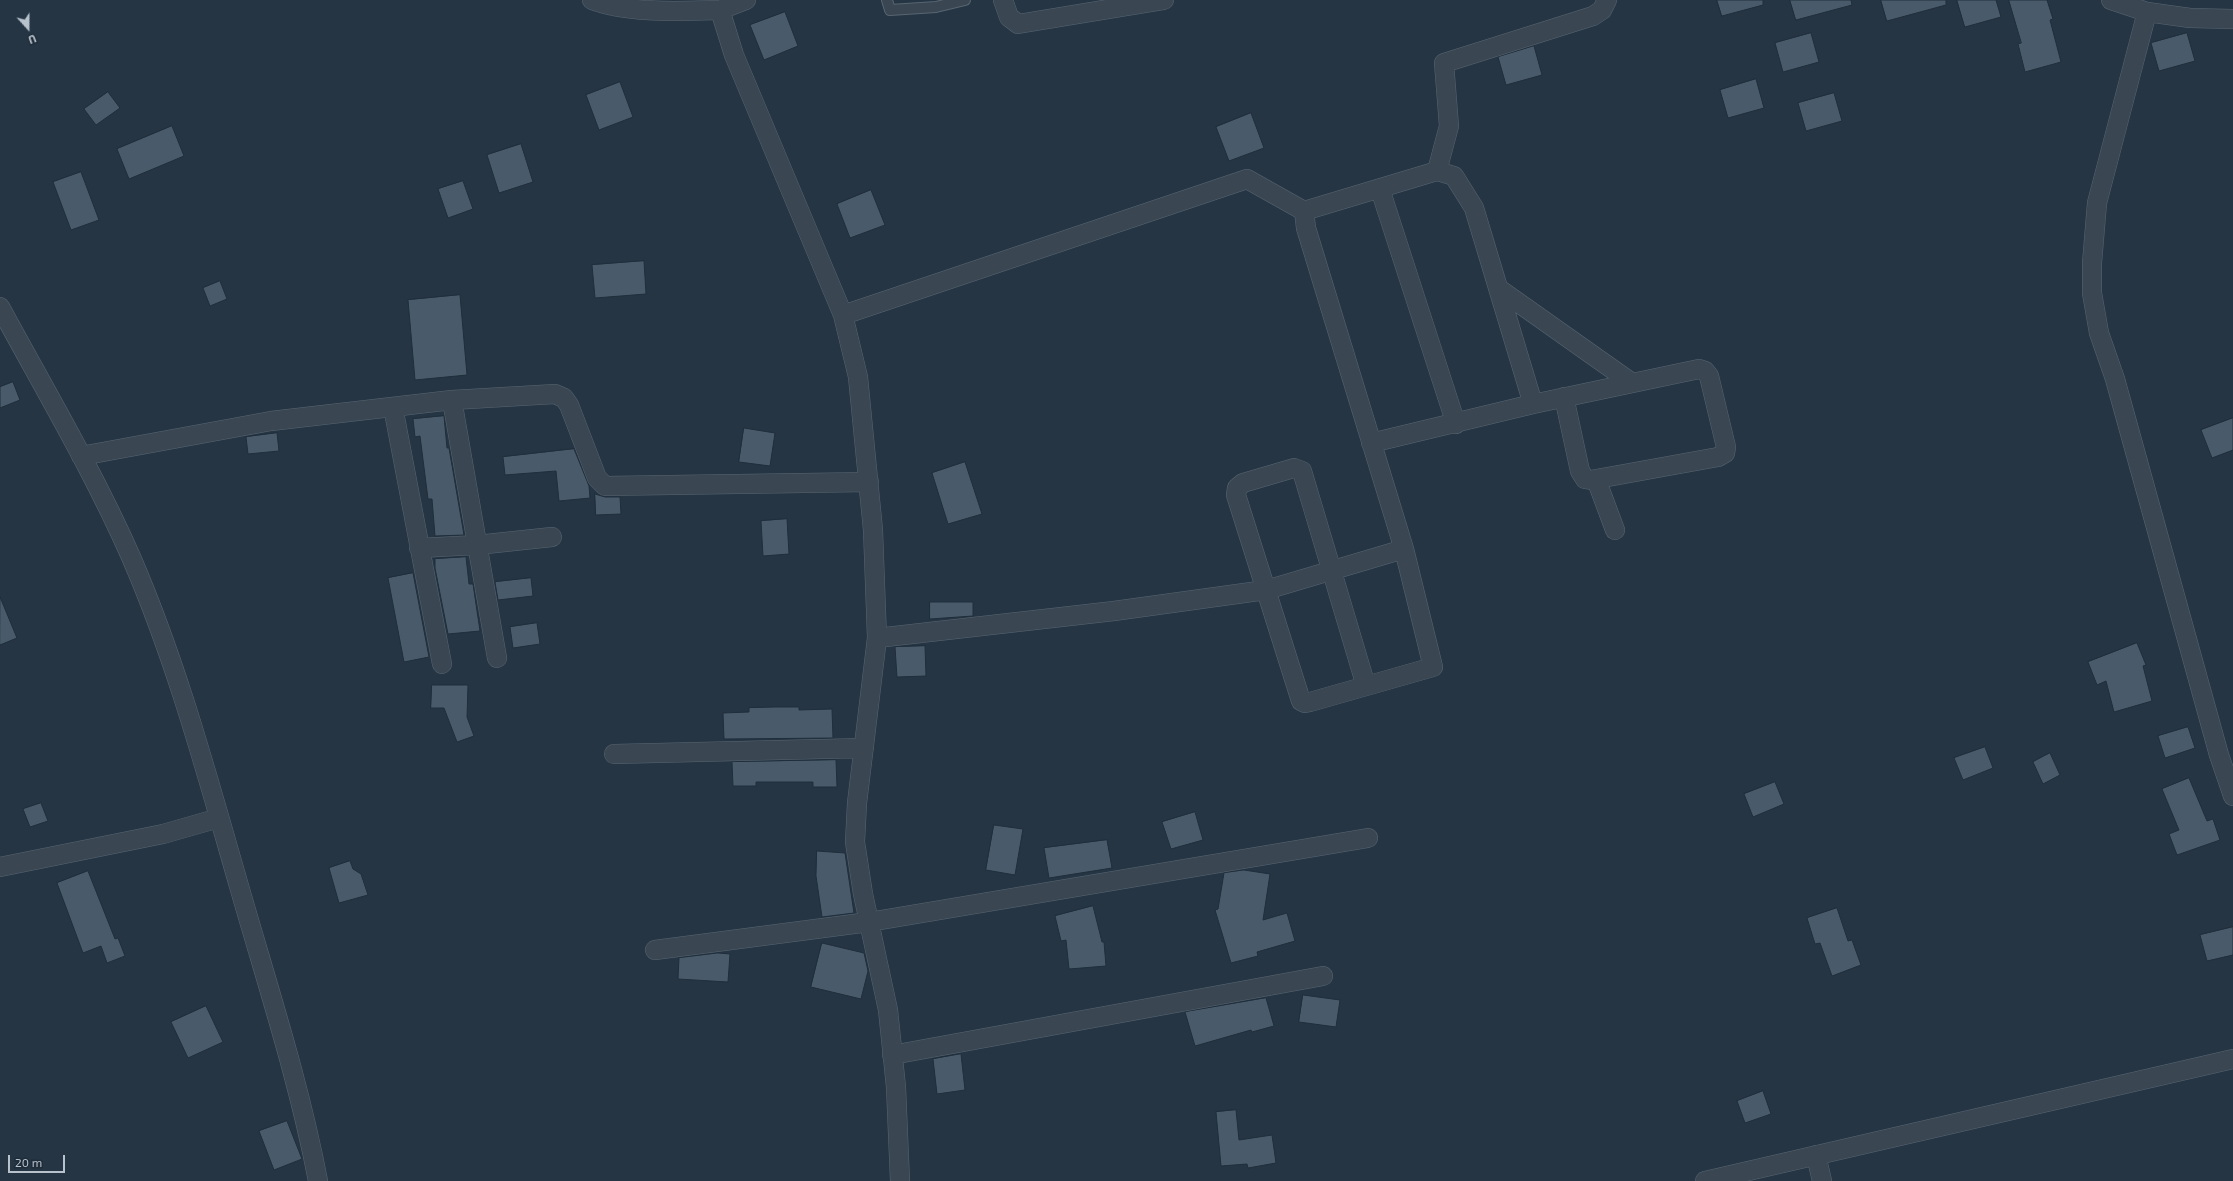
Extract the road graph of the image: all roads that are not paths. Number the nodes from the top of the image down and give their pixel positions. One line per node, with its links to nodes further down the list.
1 (592, 0): 10 (street)
2 (746, 0): 10 (street)
3 (887, 0): 4 (lane)
4 (965, 0)
5 (1003, 0): 9 (street)
6 (1164, 0): 9 (street)
7 (1608, 0): 13 (street)
8 (2110, 0): 11 (street)
9 (1104, 4)
10 (720, 10): 18 (street)
11 (2147, 12): 12 (street); 42 (street)
12 (2233, 19)
13 (1437, 171): 14 (street); 16 (street)
14 (1380, 189): 15 (street); 24 (street)
15 (1304, 211): 18 (street); 25 (street)
16 (1499, 289): 19 (street); 22 (street)
17 (0, 307): 26 (street)
18 (843, 315): 28 (street)
19 (1632, 383): 20 (street); 27 (street)
20 (1564, 398): 22 (street); 27 (street)
21 (452, 400): 23 (street); 28 (street); 31 (street)
22 (1533, 404): 24 (street)
23 (393, 407): 26 (street); 32 (street)
24 (1456, 424): 25 (street)
25 (1371, 444): 33 (street)
26 (81, 456): 43 (street)
27 (1596, 479): 29 (street)
28 (868, 482): 36 (street)
29 (1615, 530)
30 (552, 537): 31 (street)
31 (477, 545): 32 (street); 37 (street)
32 (419, 548): 38 (street)
33 (1404, 549): 34 (street); 39 (street)
34 (1332, 571): 35 (street); 35 (street); 39 (street)
35 (1266, 590): 36 (street); 39 (street)
36 (877, 638): 40 (street)
37 (497, 658)
38 (442, 664)
39 (1366, 686)
40 (864, 748): 41 (street); 46 (street)
41 (614, 754)
42 (2233, 796)
43 (219, 818): 45 (street); 52 (street)
44 (1368, 838): 46 (street)
45 (0, 867)
46 (869, 922): 47 (street); 49 (street)
47 (655, 950)
48 (1323, 976): 49 (street)
49 (892, 1055): 53 (street)
50 (2233, 1059): 51 (street)
51 (1816, 1154): 54 (street); 55 (street)
52 (318, 1181)
53 (900, 1181)
54 (1705, 1181)
55 (1822, 1181)

